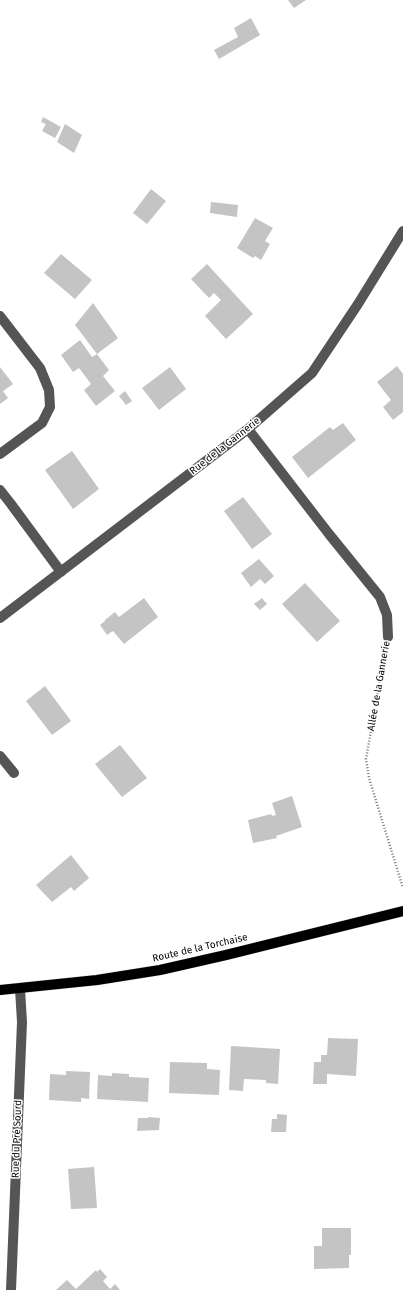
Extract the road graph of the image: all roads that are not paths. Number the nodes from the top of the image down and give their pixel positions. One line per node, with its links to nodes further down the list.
1 (403, 231): 3 (street, Rue de la Gannerie)
2 (0, 316): 4 (street)
3 (248, 430): 6 (street, Rue de la Gannerie); 8 (street, Allée de la Gannerie)
4 (0, 454)
5 (0, 490): 6 (street)
6 (61, 572): 7 (street, Rue de la Gannerie)
7 (0, 618)
8 (388, 637)
9 (0, 756): 10 (street)
10 (14, 773)
11 (403, 912): 12 (main road, Route de la Torchaise)
12 (20, 989): 13 (main road, Route de la Torchaise); 14 (street, Rue du Pré Sourd)
13 (0, 990)
14 (11, 1290)

